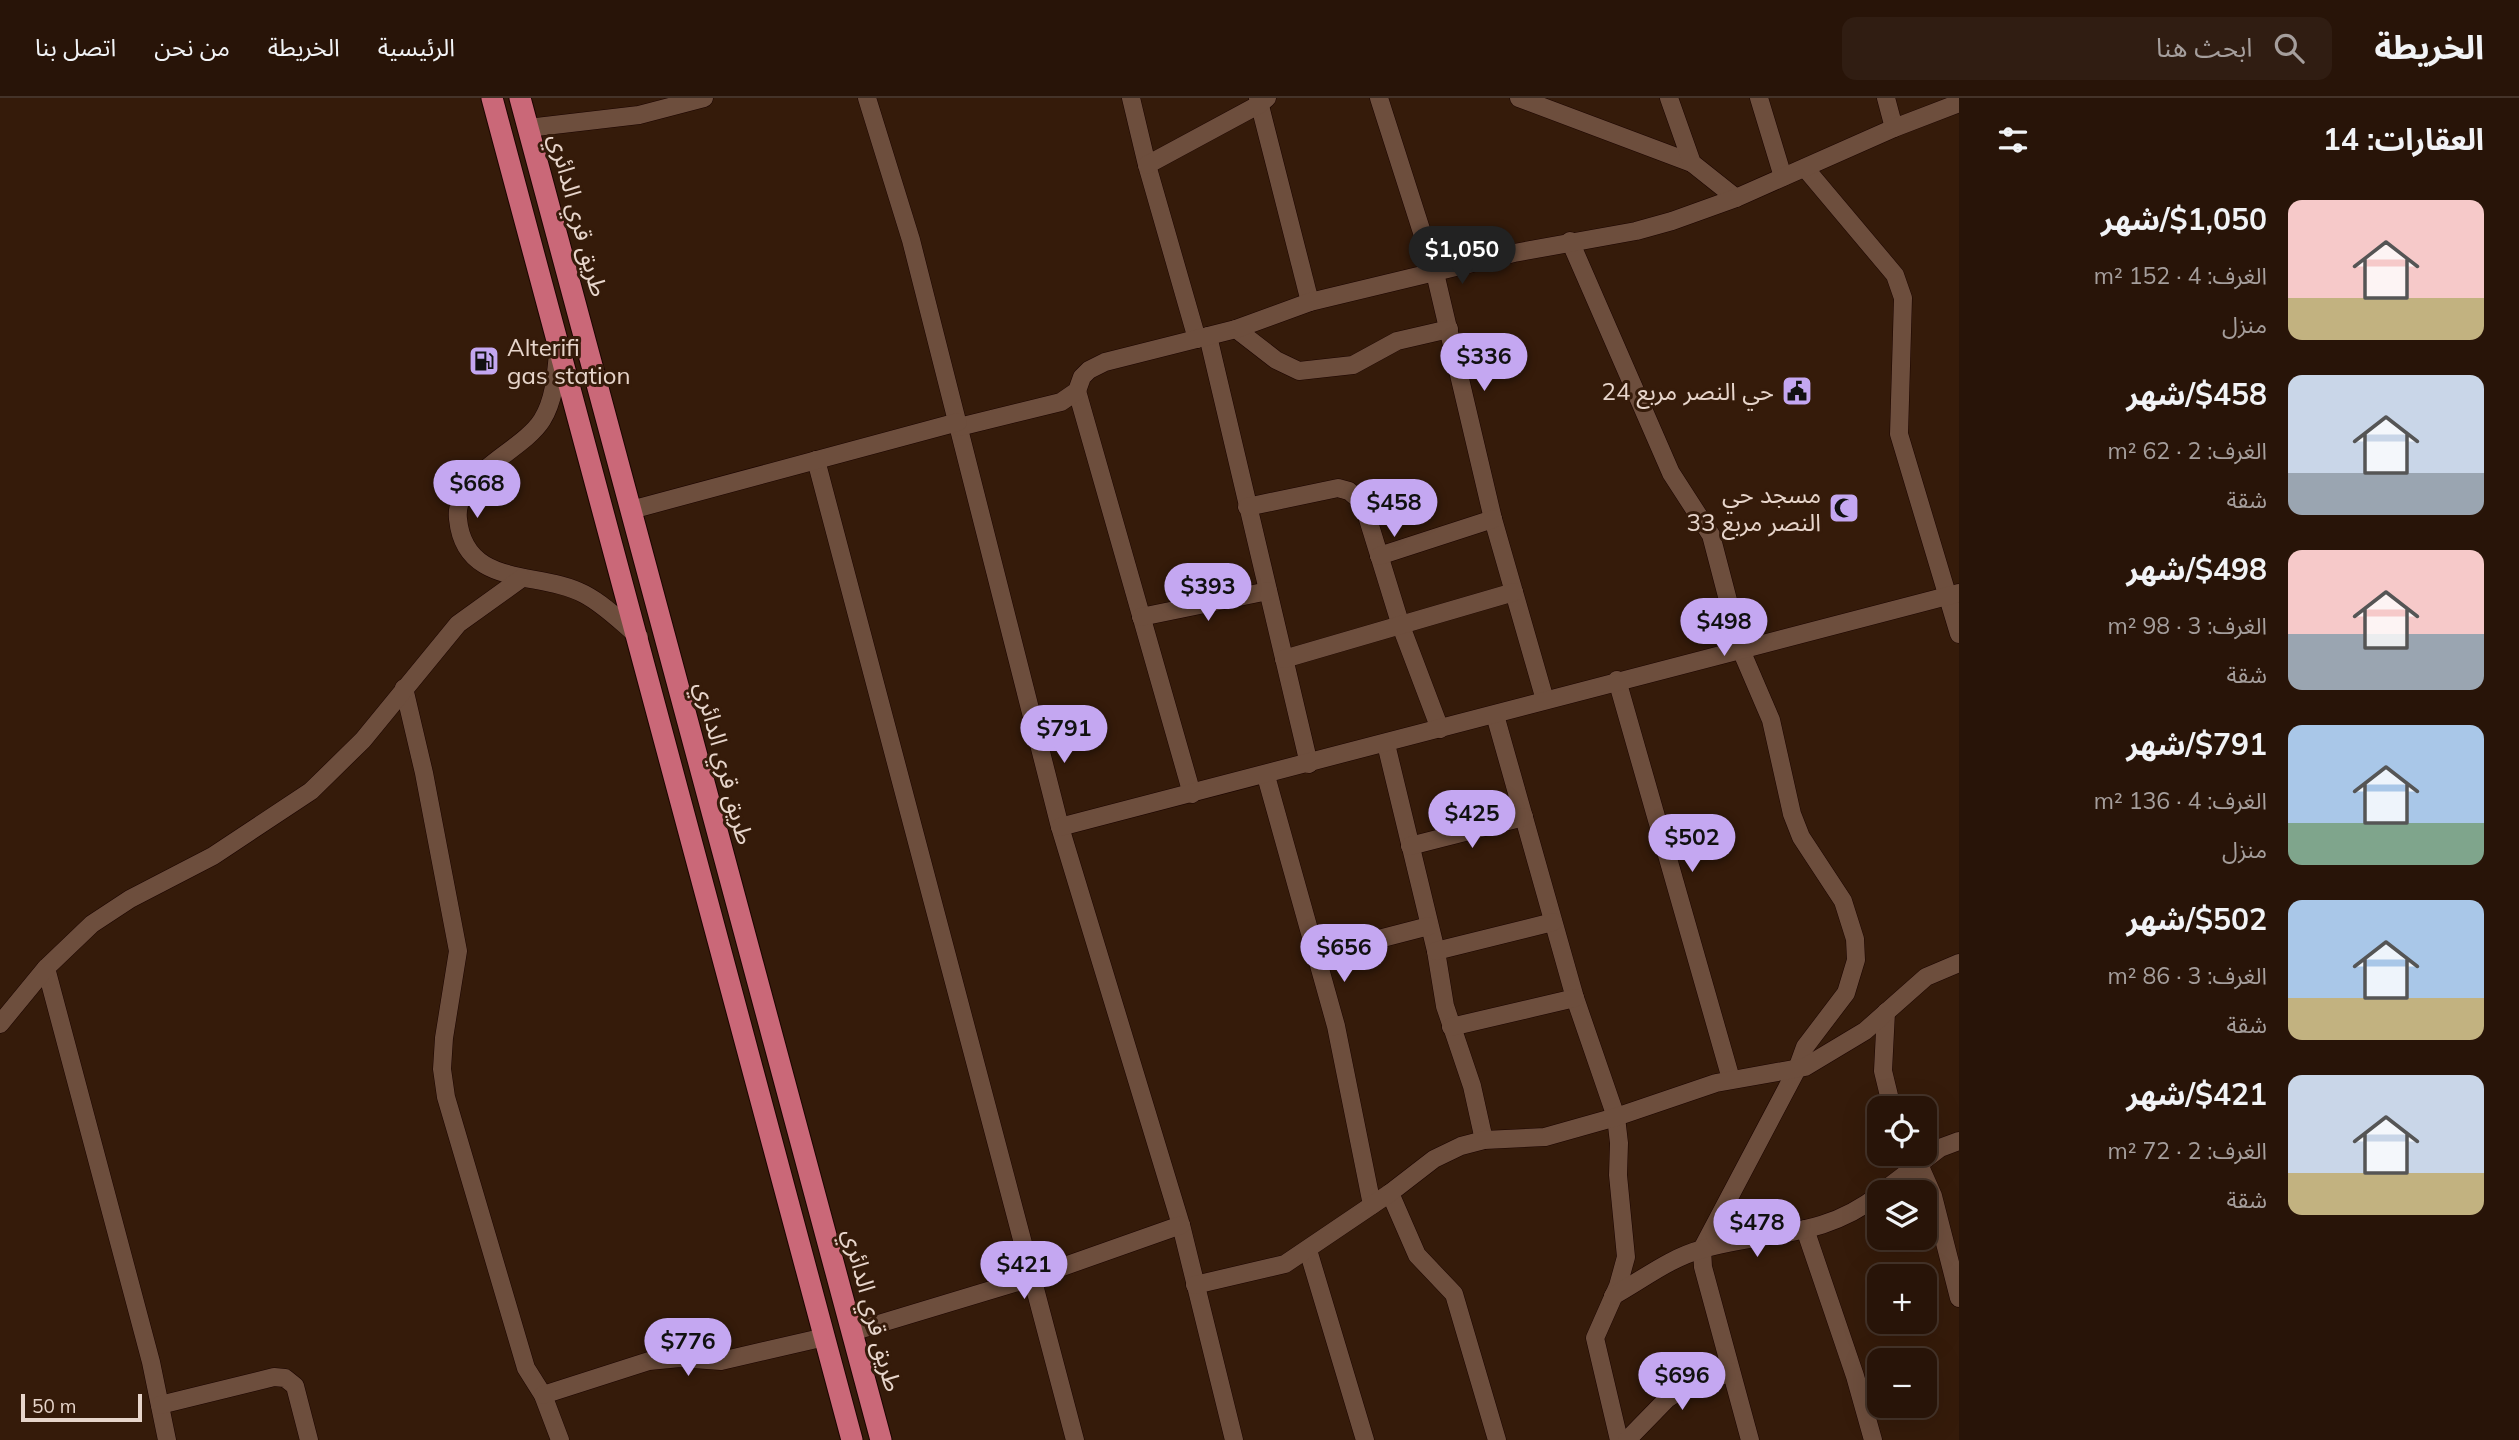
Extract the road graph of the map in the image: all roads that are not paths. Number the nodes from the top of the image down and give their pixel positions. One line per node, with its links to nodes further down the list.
1 (492, 98): 26 (highway, طريق قري الدائري)
2 (520, 98): 13 (highway, طريق قري الدائري)
3 (704, 98): 13 (street)
4 (867, 98): 28 (street)
5 (1131, 98): 16 (street)
6 (1379, 98): 21 (street)
7 (1519, 98): 15 (street)
8 (1669, 98): 15 (street)
9 (1759, 98): 18 (street)
10 (1885, 98): 14 (street)
11 (1262, 100): 16 (street); 22 (street)
12 (1959, 103): 14 (street)
13 (528, 128): 31 (highway, طريق قري الدائري)
14 (1894, 128): 17 (street)
15 (1692, 163): 19 (street)
16 (1147, 165): 25 (street)
17 (1805, 168): 18 (street); 37 (street)
18 (1783, 177): 19 (street)
19 (1736, 198): 20 (street)
20 (1570, 241): 21 (street); 42 (street)
21 (1435, 273): 22 (street); 24 (street)
22 (1310, 302): 23 (street)
23 (1236, 329): 24 (street); 25 (street)
24 (1449, 329): 32 (street)
25 (1203, 338): 27 (street); 30 (street)
26 (559, 344): 34 (street); 41 (highway, طريق قري الدائري)
27 (1077, 391): 28 (street); 38 (street)
28 (958, 424): 29 (street); 54 (street)
29 (816, 460): 31 (street); 83 (street)
30 (1247, 507): 33 (street); 35 (street)
31 (631, 510): 87 (highway, طريق قري الدائري)
32 (1493, 519): 33 (street); 36 (street)
33 (1379, 556): 39 (street)
34 (522, 579): 41 (street); 45 (street)
35 (1268, 591): 38 (street); 43 (street)
36 (1514, 592): 39 (street); 46 (street)
37 (1952, 595): 40 (street); 42 (street)
38 (1141, 617): 52 (street)
39 (1401, 626): 43 (street); 48 (street)
40 (1959, 634)
41 (639, 637): 88 (highway, طريق قري الدائري)
42 (1741, 650): 44 (street); 66 (street)
43 (1284, 659): 50 (street)
44 (1617, 680): 46 (street); 67 (street)
45 (404, 688): 61 (street); 90 (street)
46 (1545, 700): 47 (street)
47 (1495, 715): 48 (street); 53 (street)
48 (1440, 729): 49 (street)
49 (1386, 744): 50 (street); 55 (street)
50 (1309, 764): 51 (street)
51 (1266, 776): 52 (street); 59 (street)
52 (1192, 794): 54 (street)
53 (1524, 817): 55 (street); 56 (street)
54 (1060, 827): 79 (street)
55 (1410, 846): 57 (street)
56 (1553, 922): 58 (street); 62 (street)
57 (1429, 926): 58 (street); 59 (street)
58 (1436, 951): 65 (street)
59 (1317, 955): 78 (street)
60 (1959, 963): 63 (street)
61 (46, 968): 64 (street); 91 (street)
62 (1575, 999): 65 (street); 69 (street)
63 (1886, 1012): 66 (street); 68 (street)
64 (0, 1024)
65 (1451, 1027): 70 (street)
66 (1797, 1069): 67 (street); 81 (street)
67 (1731, 1079): 69 (street)
68 (1889, 1096)
69 (1616, 1117): 70 (street); 85 (street)
70 (1483, 1140): 76 (street)
71 (1959, 1141): 72 (street)
72 (1937, 1149)
73 (1908, 1166): 75 (street)
74 (1920, 1166): 86 (street)
75 (1894, 1180)
76 (1390, 1193): 78 (street); 100 (street)
77 (1867, 1203): 80 (street)
78 (1372, 1205): 82 (street)
79 (1181, 1225): 83 (street); 84 (street)
80 (1805, 1229): 81 (street); 104 (street)
81 (1702, 1249): 85 (street); 89 (street)
82 (1308, 1250): 84 (street); 99 (street)
83 (1031, 1278): 87 (street); 97 (street)
84 (1195, 1284): 98 (street)
85 (1613, 1296): 101 (street)
86 (1959, 1298)
87 (852, 1332): 96 (highway, طريق قري الدائري)
88 (825, 1337): 90 (street); 95 (highway, طريق قري الدائري)
89 (1731, 1372): 102 (street); 103 (street)
90 (543, 1395): 94 (street)
91 (160, 1405): 92 (street); 93 (street)
92 (167, 1440)
93 (309, 1440)
94 (560, 1440)
95 (852, 1440)
96 (881, 1440)
97 (1074, 1440)
98 (1234, 1440)
99 (1365, 1440)
100 (1497, 1440)
101 (1619, 1440)
102 (1627, 1440)
103 (1750, 1440)
104 (1873, 1440)

